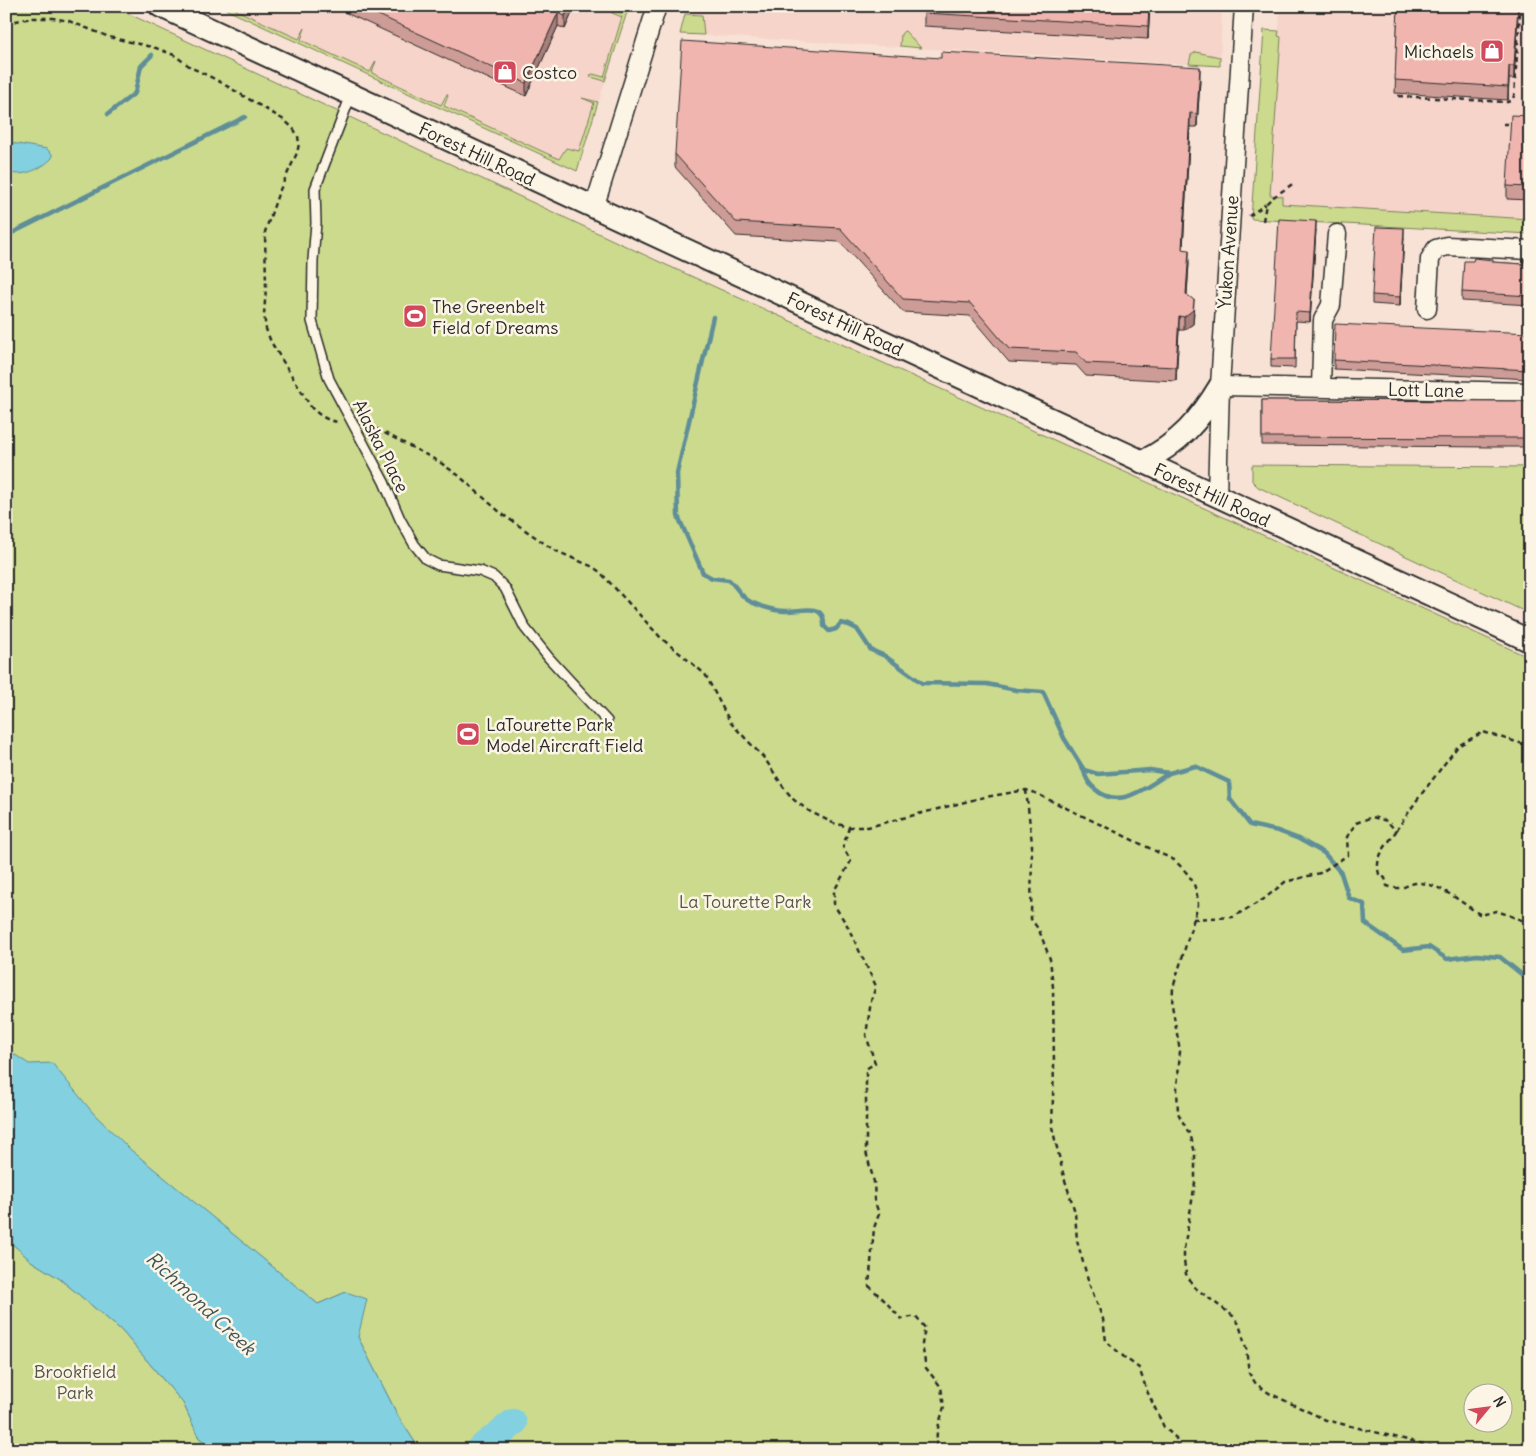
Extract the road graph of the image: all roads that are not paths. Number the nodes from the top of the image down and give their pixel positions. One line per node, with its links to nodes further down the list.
1 (160, 6): 4 (street, Forest Hill Road)
2 (657, 6): 5 (street)
3 (1244, 6): 9 (street, Yukon Avenue)
4 (351, 95): 5 (street, Forest Hill Road); 15 (lane, Alaska Place)
5 (594, 208): 12 (street, Forest Hill Road)
6 (1337, 234): 10 (street)
7 (1530, 250): 8 (street)
8 (1427, 308)
9 (1220, 386): 10 (street, Lott Lane); 12 (street); 13 (street, Yukon Avenue)
10 (1321, 387): 11 (street, Lott Lane)
11 (1530, 392)
12 (1142, 462): 13 (street, Forest Hill Road)
13 (1217, 497): 14 (street, Forest Hill Road)
14 (1530, 641)
15 (606, 721)

